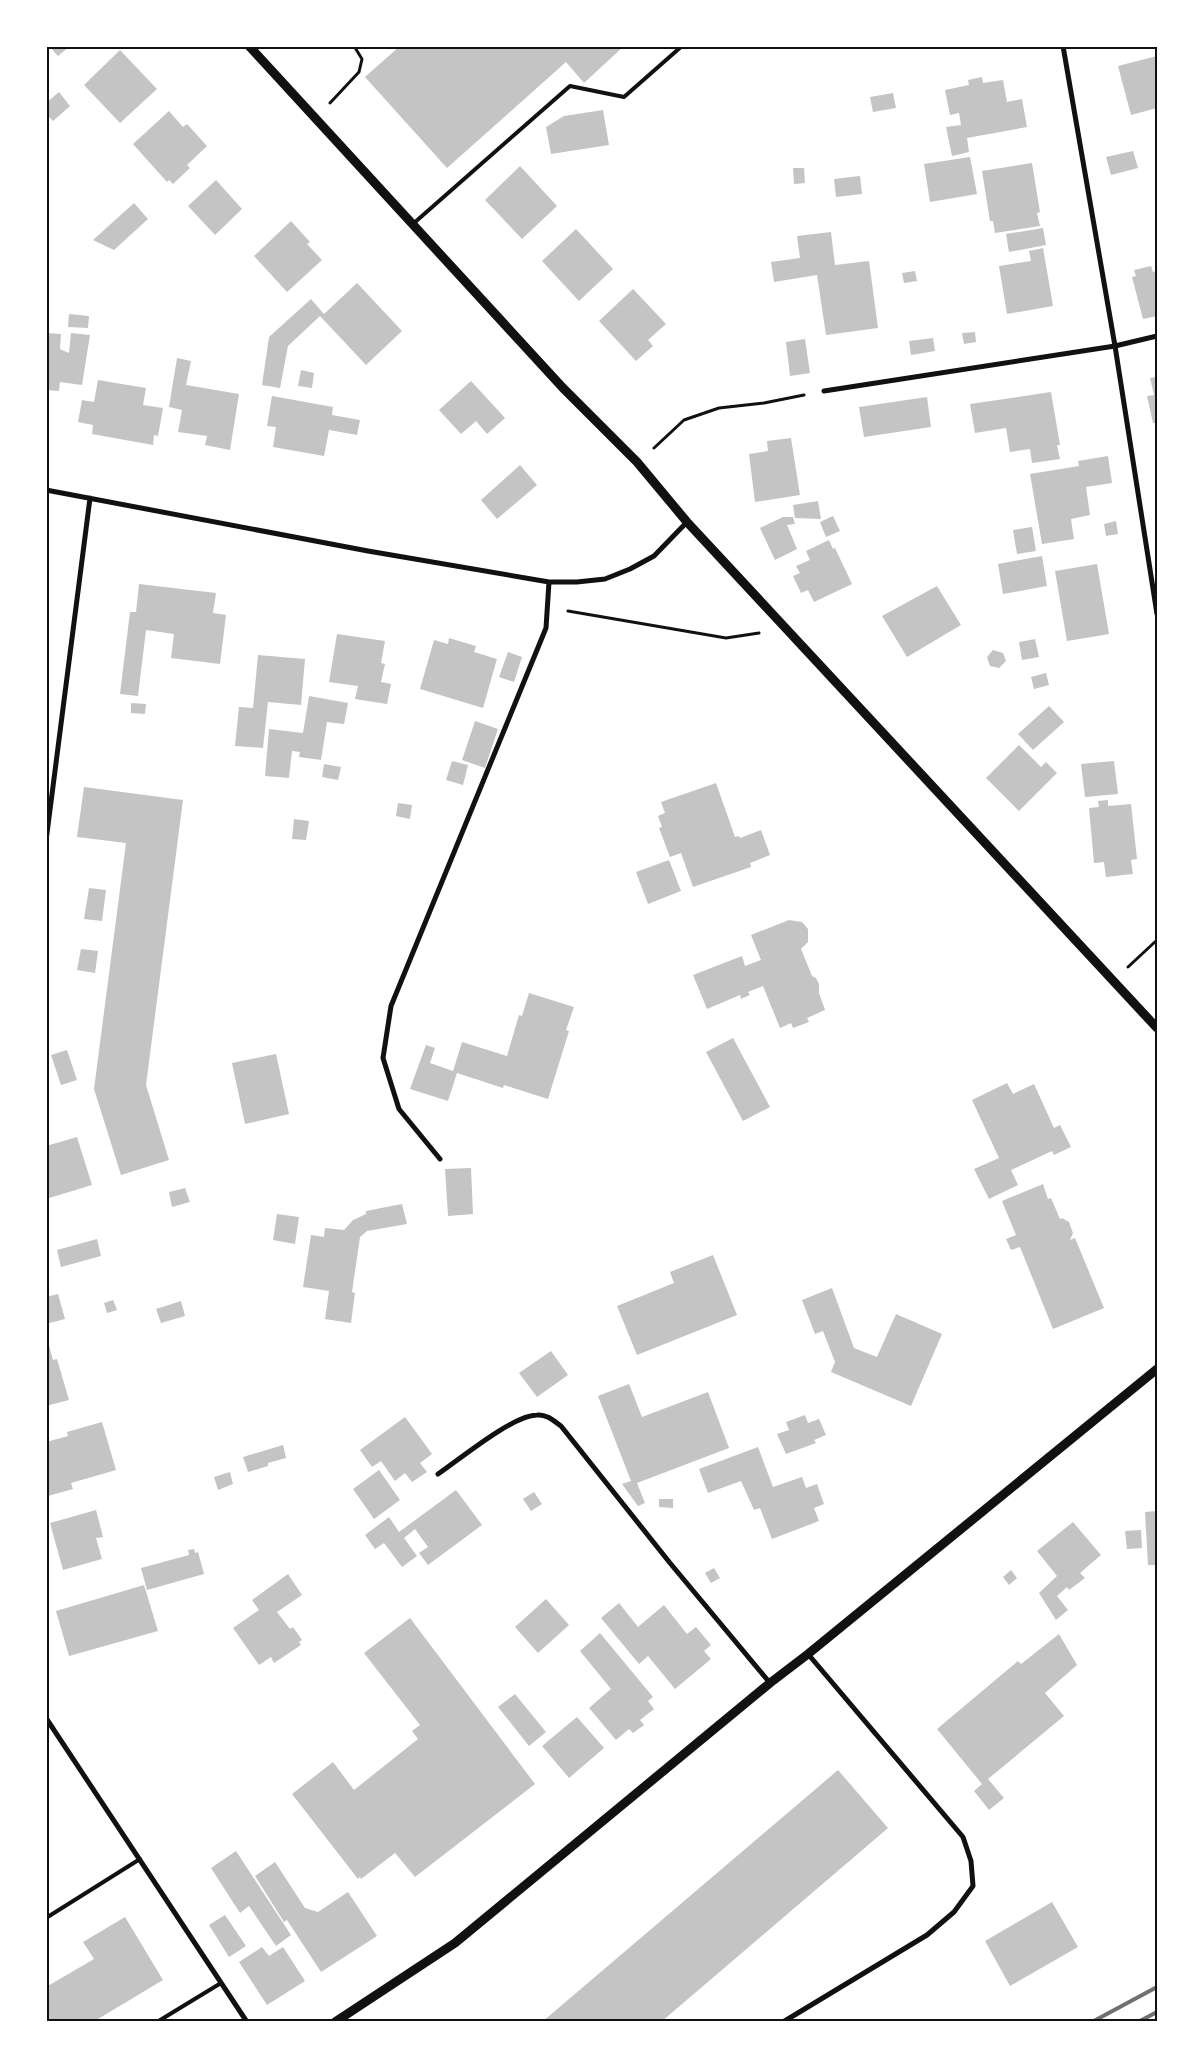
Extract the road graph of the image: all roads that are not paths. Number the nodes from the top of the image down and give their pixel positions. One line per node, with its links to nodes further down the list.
1 (249, 46): 4 (street)
2 (682, 46): 4 (lane)
3 (1063, 46): 6 (street)
4 (413, 224): 10 (street)
5 (1157, 336): 6 (street)
6 (1116, 346): 7 (street); 12 (street)
7 (824, 391)
8 (46, 490): 9 (street)
9 (90, 498): 11 (street); 13 (street)
10 (687, 522): 11 (street); 15 (street)
11 (549, 582): 16 (street)
12 (1157, 614)
13 (48, 806): 14 (street)
14 (46, 841)
15 (1157, 1028)
16 (440, 1158)
17 (1157, 1369): 19 (street)
18 (438, 1474): 20 (street)
19 (808, 1654): 20 (street); 28 (street)
20 (770, 1683): 27 (street)
21 (46, 1718): 22 (street)
22 (140, 1859): 23 (lane); 24 (street)
23 (46, 1918)
24 (221, 1983): 25 (lane); 26 (street)
25 (157, 2022)
26 (247, 2022)
27 (335, 2022)
28 (783, 2022)

